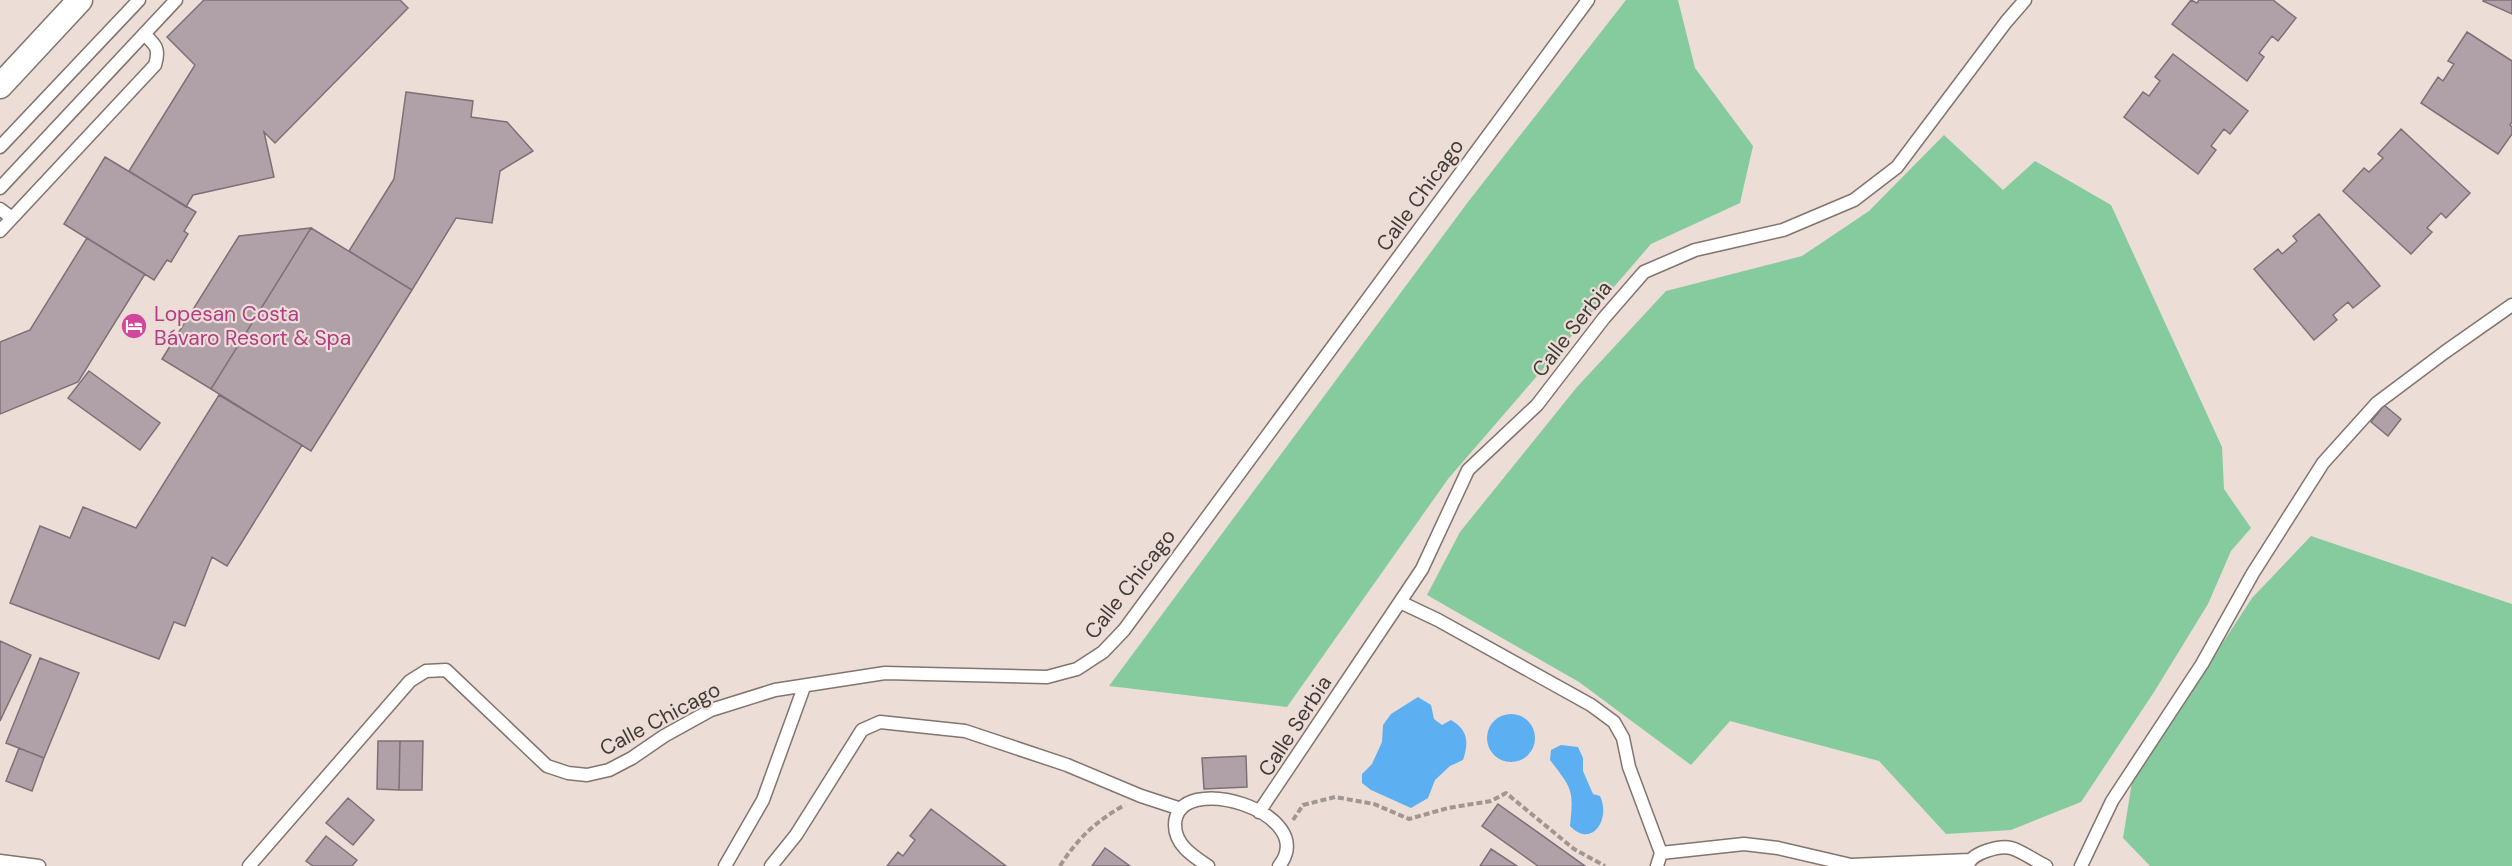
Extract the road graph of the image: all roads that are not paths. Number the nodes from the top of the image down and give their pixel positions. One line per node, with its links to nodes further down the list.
1 (80, 0): 7 (street)
2 (139, 0): 8 (lane)
3 (176, 0): 6 (lane)
4 (1588, 0): 15 (lane, Calle Chicago)
5 (2025, 0): 14 (lane, Calle Serbia)
6 (144, 34): 9 (lane); 11 (lane)
7 (0, 86)
8 (0, 147)
9 (0, 188)
10 (0, 209): 11 (lane)
11 (12, 218): 12 (lane)
12 (0, 231)
13 (2512, 306): 29 (lane)
14 (1400, 602): 17 (lane, Calle Serbia); 18 (lane)
15 (804, 687): 22 (lane, Calle Chicago); 23 (lane)
16 (1181, 809): 17 (lane); 24 (lane); 25 (lane)
17 (1259, 812): 26 (lane)
18 (1661, 852): 20 (lane); 27 (lane)
19 (0, 861): 21 (lane)
20 (1968, 863): 28 (lane)
21 (39, 866)
22 (249, 866)
23 (725, 866)
24 (771, 866)
25 (1208, 866)
26 (1279, 866)
27 (1657, 866)
28 (2046, 866)
29 (2082, 866)

